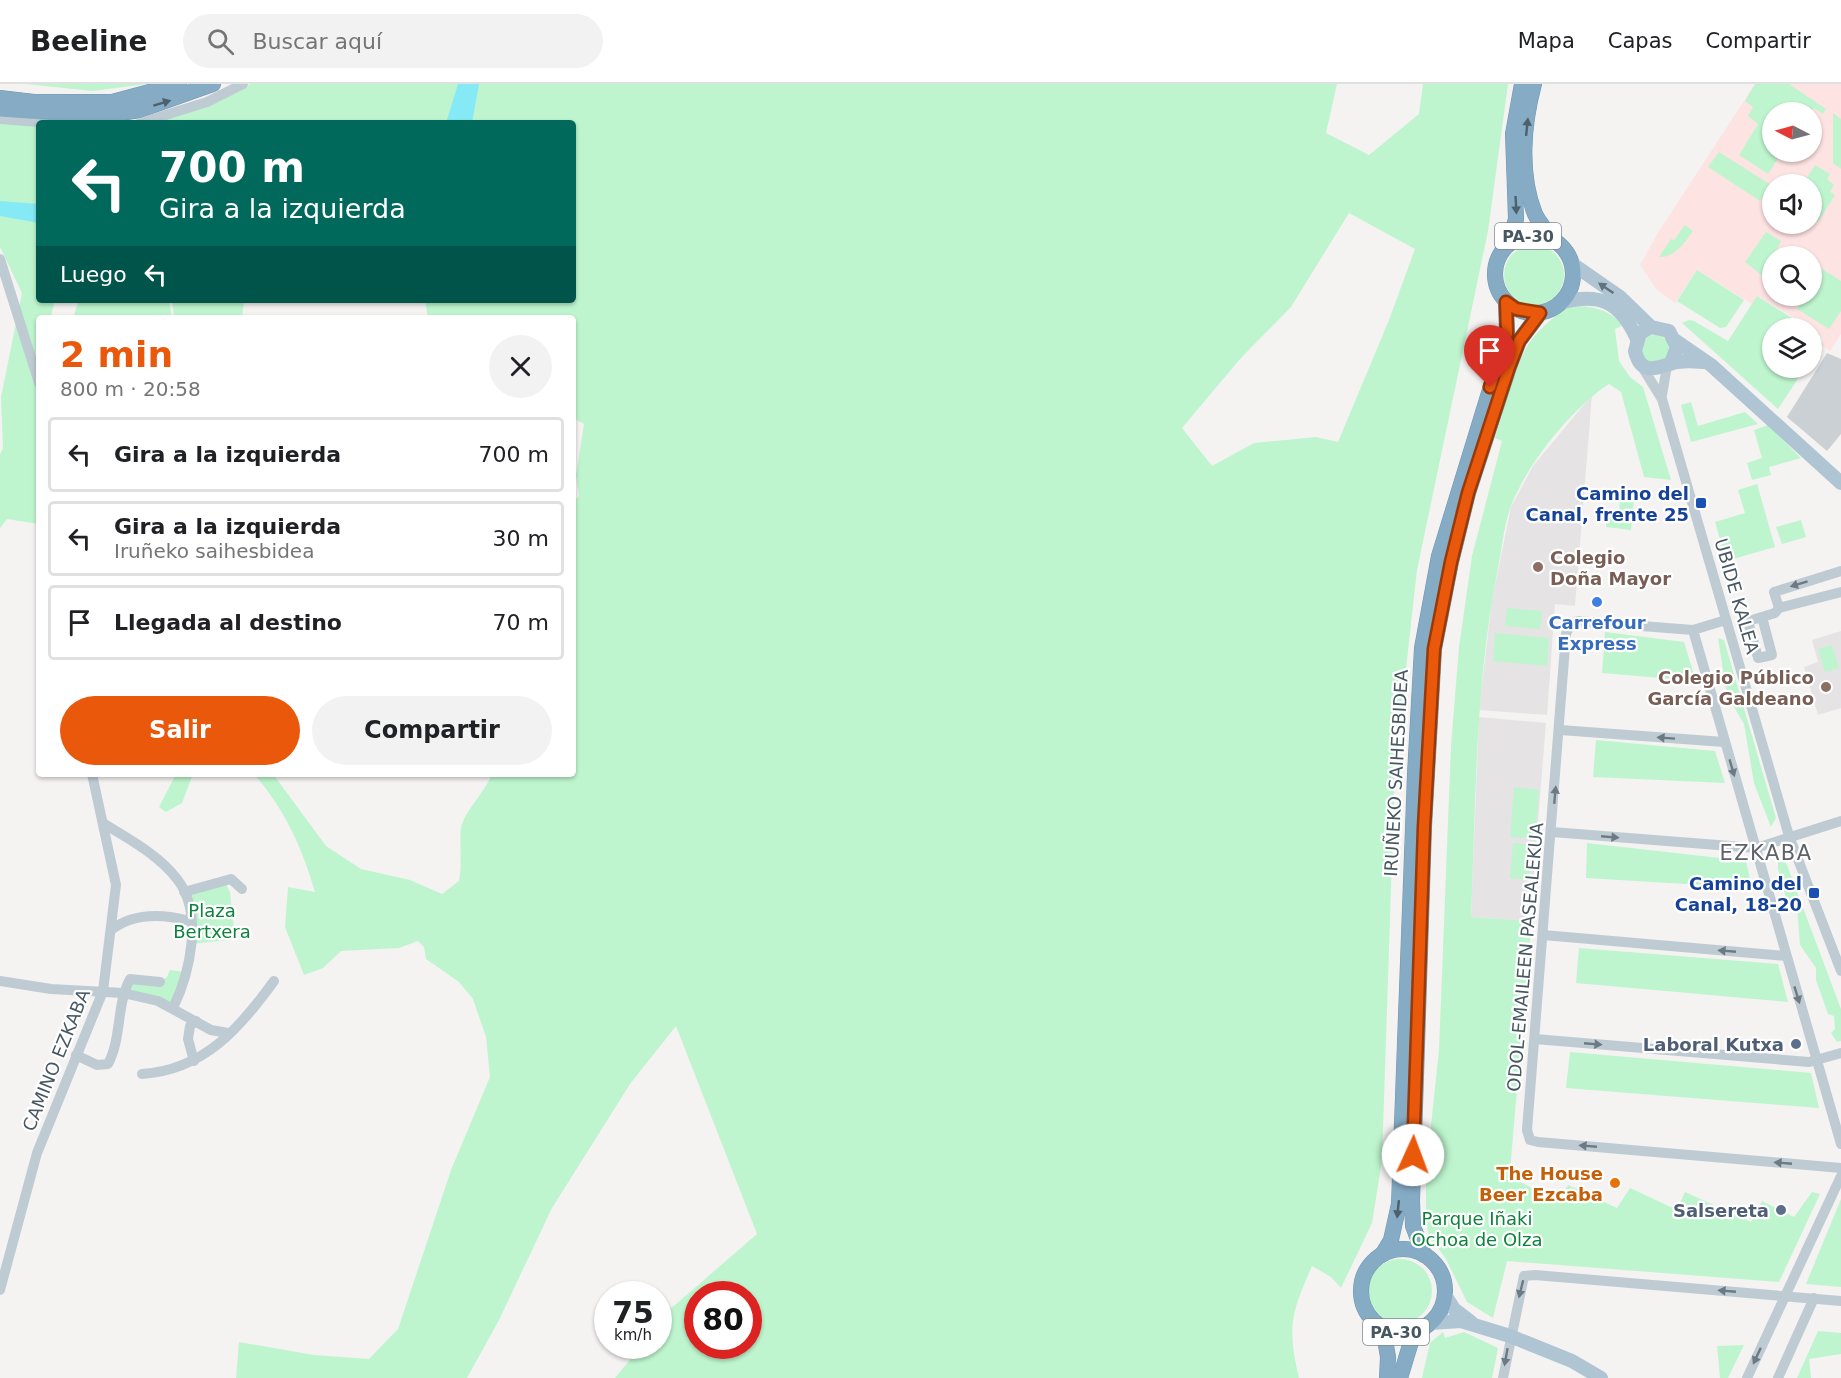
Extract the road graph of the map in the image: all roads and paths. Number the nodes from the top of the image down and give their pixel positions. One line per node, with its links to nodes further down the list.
1 (178, 84): 8 (highway)
2 (213, 84): 9 (highway, one-way to 2)
3 (243, 84): 11 (street)
4 (1522, 84): 14 (highway, PA-30, one-way to 14)
5 (1534, 84): 13 (highway, PA-30, one-way to 5)
6 (0, 90): 8 (highway)
7 (0, 98): 8 (highway)
8 (99, 102)
9 (0, 109)
10 (0, 119): 12 (street)
11 (150, 120)
12 (36, 122)
13 (1554, 241): 14 (highway, PA-30); 16 (highway, PA-30)
14 (1509, 244): 17 (highway, PA-30)
15 (0, 259): 26 (street)
16 (1571, 263): 18 (highway, PA-30); 20 (main road, one-way to 16)
17 (1506, 302): 19 (highway); 69 (highway, IRUÑEKO SAIHESBIDEA / PA-30, one-way to 69)
18 (1560, 303): 19 (highway); 21 (main road)
19 (1540, 313): 70 (highway, IRUÑEKO SAIHESBIDEA)
20 (1652, 327): 21 (main road); 22 (main road)
21 (1637, 339): 23 (main road)
22 (1676, 342): 24 (main road); 25 (main road)
23 (1640, 362): 25 (main road); 27 (street, UBIDE KALEA)
24 (1708, 363): 25 (main road); 28 (main road)
25 (1669, 365): 27 (street, UBIDE KALEA)
26 (36, 373)
27 (1662, 399): 33 (street, UBIDE KALEA)
28 (1841, 483)
29 (1841, 572): 31 (street, one-way to 31)
30 (1841, 592): 31 (street)
31 (1779, 608): 32 (street)
32 (1762, 617): 35 (street); 35 (street)
33 (1726, 620): 34 (street, ODOL-EMAILEEN PASEALEKUA); 36 (street, UBIDE KALEA)
34 (1693, 630): 37 (street, ODOL-EMAILEEN PASEALEKUA); 38 (street)
35 (1753, 641): 36 (street)
36 (1734, 647): 43 (street, UBIDE KALEA)
37 (1560, 730): 38 (street, one-way to 37); 42 (street, ODOL-EMAILEEN PASEALEKUA, one-way to 37)
38 (1724, 742): 44 (street, one-way to 44)
39 (93, 777): 41 (street, CAMINO EZKABA)
40 (1841, 821): 43 (street)
41 (103, 823): 46 (street); 48 (street, CAMINO EZKABA)
42 (1552, 832): 44 (street, one-way to 44); 49 (street, ODOL-EMAILEEN PASEALEKUA)
43 (1789, 837): 44 (street); 51 (street, UBIDE KALEA)
44 (1756, 848): 50 (street)
45 (242, 890): 46 (street)
46 (184, 892): 47 (street)
47 (190, 921): 48 (street); 57 (street)
48 (111, 930): 55 (street, CAMINO EZKABA)
49 (1543, 935): 50 (street, one-way to 49); 60 (street, ODOL-EMAILEEN PASEALEKUA)
50 (1786, 956): 64 (street, one-way to 64)
51 (1841, 971)
52 (0, 981): 55 (street)
53 (274, 981): 59 (street)
54 (160, 982): 56 (street)
55 (103, 991): 56 (street); 62 (street, CAMINO EZKABA)
56 (123, 993): 57 (street); 62 (street)
57 (173, 1008): 58 (street)
58 (196, 1022): 59 (street); 63 (street)
59 (228, 1033): 63 (street)
60 (1535, 1039): 64 (street, one-way to 64); 67 (street, ODOL-EMAILEEN PASEALEKUA, one-way to 60)
61 (1841, 1053): 64 (street)
62 (76, 1055): 71 (street, CAMINO EZKABA)
63 (194, 1061): 65 (street)
64 (1817, 1061): 66 (street)
65 (142, 1074)
66 (1841, 1144)
67 (1841, 1168)
68 (1841, 1176): 73 (street)
69 (1382, 1255): 70 (highway); 78 (highway, PA-30)
70 (1424, 1255): 72 (highway)
71 (0, 1290)
72 (1445, 1295): 76 (highway, PA-30); 77 (main road)
73 (1785, 1296): 74 (street); 80 (street, one-way to 80); 85 (street, one-way to 85)
74 (1814, 1299): 75 (street); 86 (street)
75 (1841, 1301)
76 (1430, 1323): 77 (main road); 79 (highway, PA-30)
77 (1475, 1325): 80 (main road)
78 (1383, 1328): 79 (highway, PA-30); 81 (highway, PA-30)
79 (1414, 1332): 82 (highway, PA-30)
80 (1510, 1336): 83 (street, one-way to 83); 84 (main road)
81 (1387, 1378)
82 (1400, 1378)
83 (1503, 1378)
84 (1601, 1378)
85 (1747, 1378)
86 (1778, 1378)

